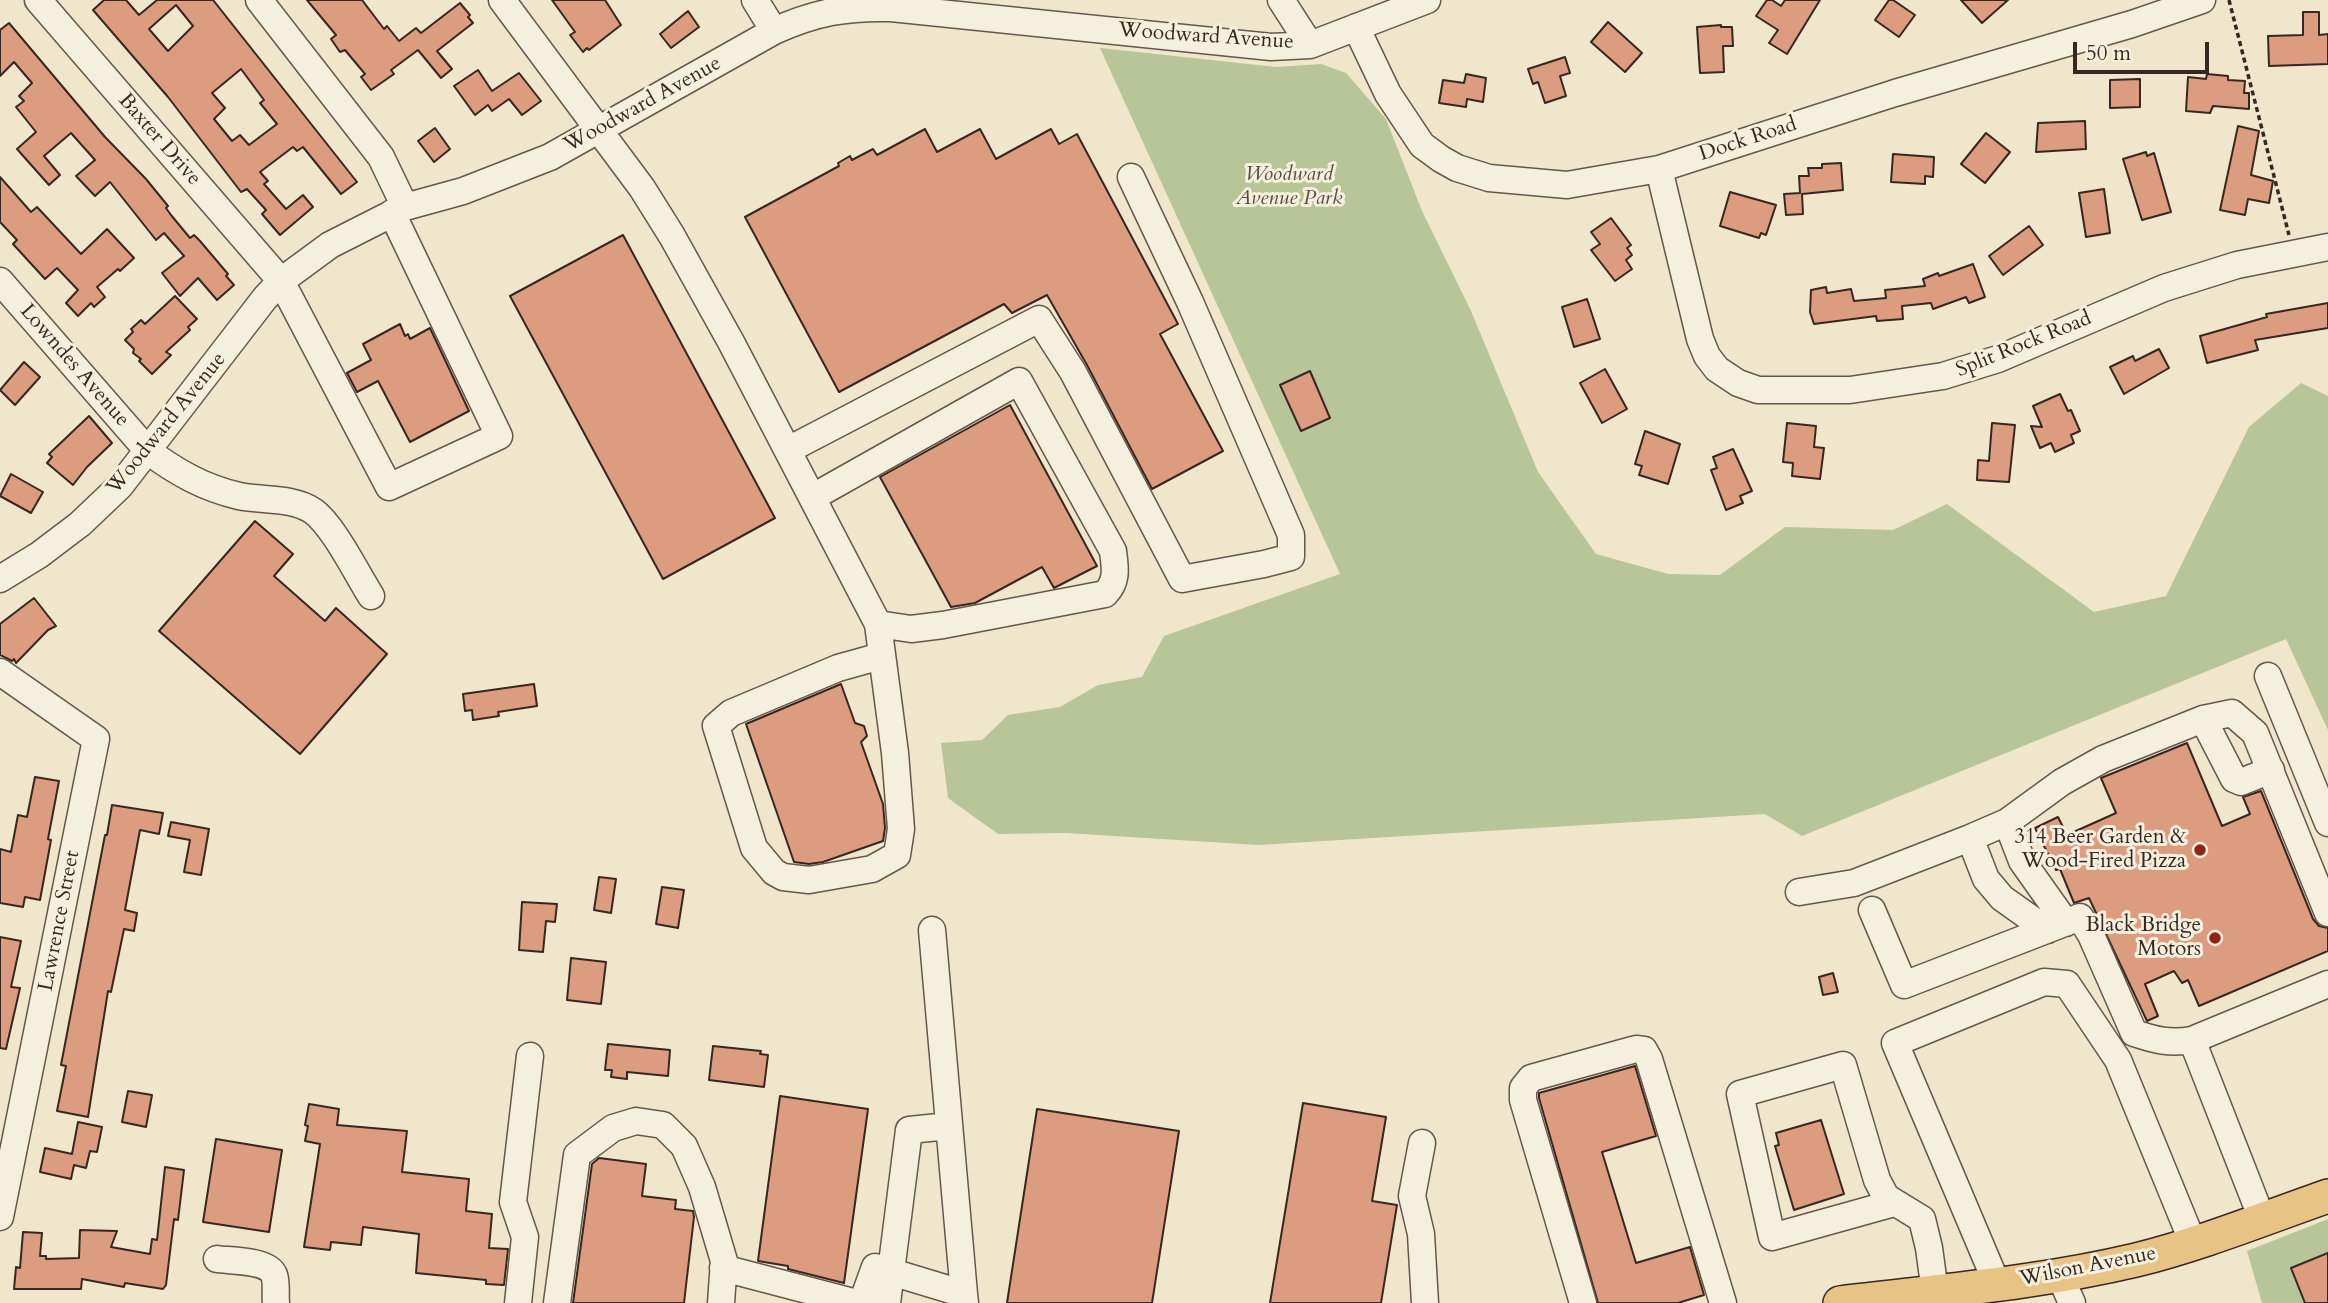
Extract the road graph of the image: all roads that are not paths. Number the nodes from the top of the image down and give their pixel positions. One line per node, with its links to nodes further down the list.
1 (38, 0): 18 (street, Baxter Drive)
2 (258, 0): 15 (street)
3 (502, 0): 12 (street)
4 (755, 0): 10 (street)
5 (1281, 0): 11 (street)
6 (1427, 0): 9 (street, Woodward Avenue)
7 (2202, 0): 13 (street, Dock Road)
8 (1013, 10): 10 (street, Woodward Avenue); 11 (street, Woodward Avenue)
9 (1356, 27): 11 (street, Woodward Avenue); 13 (street, Dock Road)
10 (774, 31): 12 (street, Woodward Avenue)
11 (1310, 45)
12 (600, 130): 15 (street, Woodward Avenue); 19 (street)
13 (1659, 169): 16 (street, Split Rock Road)
14 (1131, 177): 19 (street)
15 (399, 210): 18 (street, Woodward Avenue); 18 (street, Baxter Drive)
16 (2328, 247)
17 (0, 281): 20 (street, Lowndes Avenue)
18 (281, 281): 20 (street, Woodward Avenue)
19 (788, 450): 21 (street)
20 (148, 451): 22 (street, Woodward Avenue); 23 (street, Lowndes Avenue)
21 (813, 497): 24 (street); 24 (street)
22 (0, 579)
23 (371, 596)
24 (878, 624): 25 (street)
25 (881, 656): 25 (street)
26 (0, 672): 47 (street, Lawrence Street)
27 (2268, 676): 30 (street)
28 (2203, 719): 29 (street); 29 (street); 31 (street)
29 (2271, 770): 32 (street)
30 (2327, 821): 32 (street)
31 (2007, 822): 33 (street); 38 (street)
32 (2296, 833): 34 (street)
33 (1970, 838): 35 (street); 38 (street)
34 (2321, 875): 37 (street)
35 (1799, 891)
36 (1872, 911): 38 (street)
37 (2328, 912)
38 (2057, 926): 41 (street)
39 (932, 930): 43 (street)
40 (2328, 984): 41 (street)
41 (2192, 1040): 48 (street)
42 (530, 1056): 58 (street)
43 (949, 1126): 52 (street); 56 (street)
44 (1422, 1143): 64 (street)
45 (2328, 1196): 48 (main road, Wilson Avenue)
46 (1894, 1203): 46 (street); 55 (street)
47 (0, 1217)
48 (2262, 1219): 49 (main road, Wilson Avenue)
49 (2193, 1243): 53 (street); 54 (main road, Wilson Avenue)
50 (216, 1259): 57 (street)
51 (723, 1268): 59 (street); 60 (street); 61 (street)
52 (891, 1272): 56 (street); 62 (street); 63 (street)
53 (1997, 1284): 54 (main road, Wilson Avenue); 55 (main road, Wilson Avenue)
54 (2066, 1289)
55 (1935, 1292): 67 (main road, Wilson Avenue)
56 (964, 1299)
57 (275, 1303)
58 (517, 1303)
59 (556, 1303)
60 (721, 1303)
61 (857, 1303)
62 (862, 1303)
63 (887, 1303)
64 (1425, 1303)
65 (1583, 1303): 66 (street)
66 (1723, 1303)
67 (1840, 1303)

